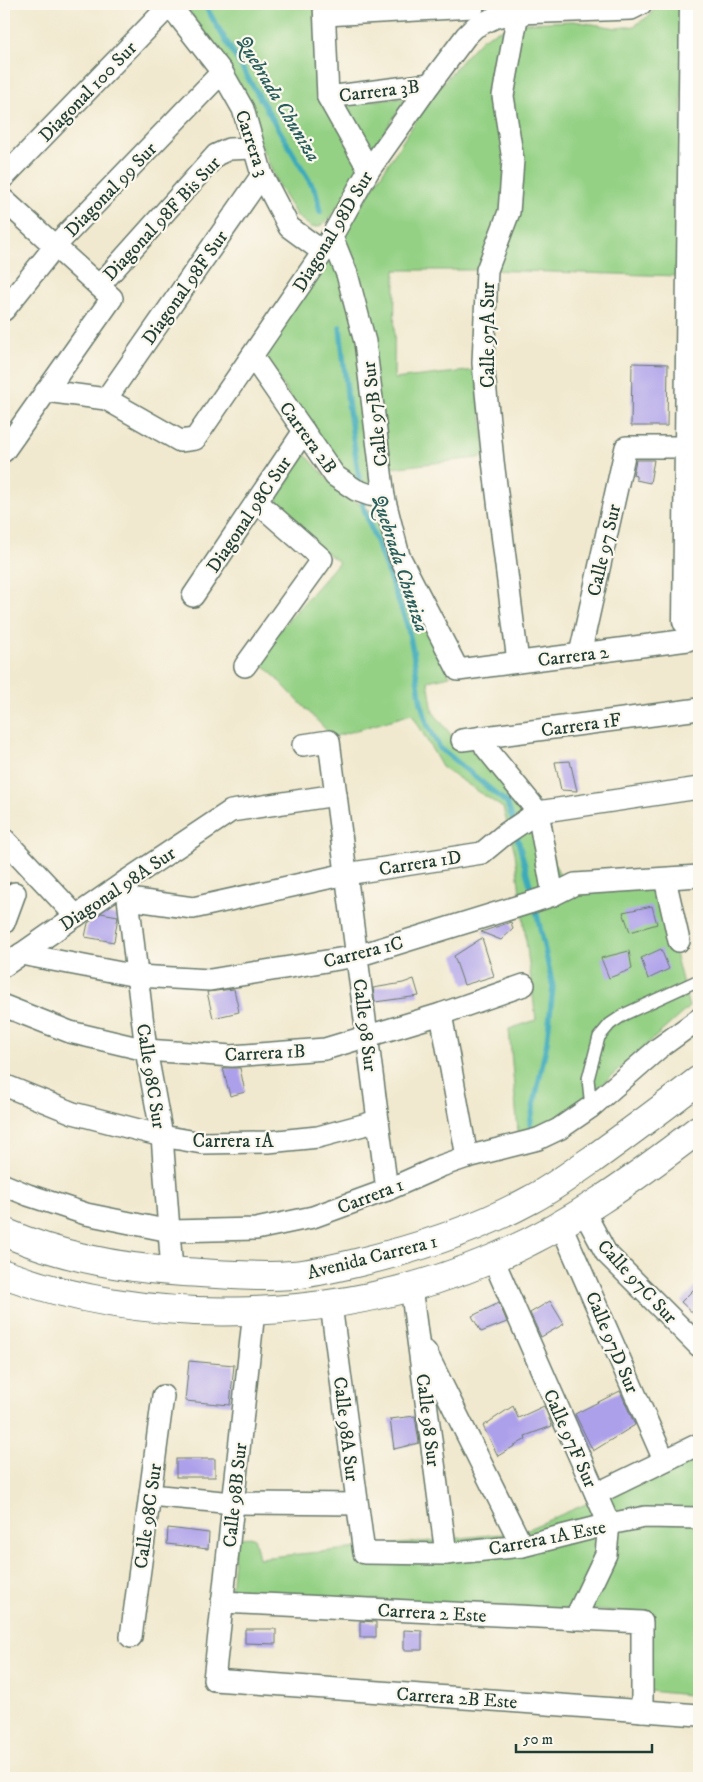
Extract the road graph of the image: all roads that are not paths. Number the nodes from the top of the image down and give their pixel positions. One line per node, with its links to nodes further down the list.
1 (641, 4): 6 (street)
2 (693, 4): 9 (street)
3 (169, 5): 7 (street, Carrera 3); 14 (street, Diagonal 100 Sur)
4 (324, 9): 5 (street); 10 (street)
5 (474, 12): 6 (street); 8 (street, Diagonal 98D Sur)
6 (518, 13): 34 (street, Calle 97A Sur)
7 (222, 72): 11 (street, Carrera 3); 17 (street, Diagonal 99 Sur)
8 (430, 84): 10 (street, Carrera 3B); 12 (street, Diagonal 98D Sur)
9 (696, 87): 18 (street)
10 (328, 97): 12 (street)
11 (253, 148): 13 (street, Carrera 3); 19 (street, Diagonal 98F Bis Sur)
12 (369, 170): 16 (street, Diagonal 98D Sur)
13 (262, 175): 16 (street, Carrera 3); 24 (street, Diagonal 98F Sur)
14 (4, 177)
15 (4, 200): 17 (street)
16 (327, 244): 21 (street, Diagonal 98D Sur); 28 (street, Calle 97B Sur)
17 (55, 246): 19 (street); 20 (street, Diagonal 99 Sur)
18 (695, 277): 22 (street)
19 (106, 292): 23 (street, Diagonal 98F Bis Sur)
20 (4, 310)
21 (252, 356): 24 (street, Diagonal 98D Sur); 25 (street, Carrera 2B)
22 (694, 362): 26 (street)
23 (46, 391): 24 (street); 27 (street, Diagonal 98F Bis Sur)
24 (106, 399)
25 (304, 431): 28 (street, Carrera 2B); 29 (street, Diagonal 98C Sur)
26 (694, 447): 30 (street); 33 (street, Calle 97 Sur)
27 (4, 451)
28 (370, 494): 36 (street, Calle 97B Sur)
29 (257, 502): 31 (street, Diagonal 98C Sur); 35 (street)
30 (693, 535): 32 (street)
31 (193, 596)
32 (691, 628): 33 (street, Carrera 2)
33 (580, 654): 34 (street, Carrera 2)
34 (518, 662): 36 (street, Carrera 2)
35 (245, 666)
36 (458, 670)
37 (699, 709): 41 (street, Carrera 1F)
38 (303, 745): 40 (street, Calle 98 Sur)
39 (699, 788): 41 (street, Carrera 1D)
40 (336, 795): 43 (street, Calle 98 Sur); 46 (street, Diagonal 98A Sur)
41 (531, 816): 43 (street, Carrera 1D); 48 (street)
42 (4, 839): 49 (street)
43 (346, 874): 46 (street, Carrera 1D); 52 (street, Calle 98 Sur)
44 (699, 876): 45 (street, Carrera 1C)
45 (665, 879): 48 (street, Carrera 1C); 51 (street)
46 (128, 890): 49 (street, Diagonal 98A Sur); 54 (street, Calle 98C Sur)
47 (15, 894): 50 (street)
48 (541, 899): 52 (street, Carrera 1C)
49 (76, 916): 53 (street, Diagonal 98A Sur)
50 (4, 923)
51 (679, 941)
52 (357, 956): 54 (street, Carrera 1C); 60 (street, Calle 98 Sur)
53 (12, 960): 54 (street, Carrera 1C)
54 (137, 976): 61 (street, Calle 98C Sur)
55 (699, 980): 64 (lane)
56 (524, 985): 58 (street, Carrera 1B)
57 (4, 1006): 61 (street, Carrera 1B)
58 (441, 1014): 60 (street, Carrera 1B); 68 (street)
59 (699, 1019): 64 (street, Carrera 1)
60 (367, 1036): 61 (street, Carrera 1B); 65 (street, Calle 98 Sur)
61 (146, 1050): 67 (street, Calle 98C Sur)
62 (699, 1080): 75 (highway, Avenida Carrera 1)
63 (4, 1085): 67 (street, Carrera 1A)
64 (591, 1107): 68 (street, Carrera 1)
65 (378, 1121): 67 (street, Carrera 1A); 70 (street, Calle 98 Sur)
66 (699, 1129): 71 (highway, Avenida Carrera 1)
67 (162, 1136): 72 (street, Calle 98C Sur)
68 (467, 1158): 70 (street, Carrera 1)
69 (4, 1184): 72 (street, Carrera 1)
70 (387, 1190): 72 (street, Carrera 1)
71 (573, 1218): 74 (highway, Avenida Carrera 1); 81 (street, Calle 97C Sur); 84 (street, Calle 97D Sur)
72 (170, 1231): 75 (street, Calle 98C Sur)
73 (4, 1232): 75 (highway, Avenida Carrera 1)
74 (493, 1259): 77 (highway, Avenida Carrera 1); 85 (street, Calle 97F Sur)
75 (172, 1271)
76 (4, 1274): 79 (highway, Avenida Carrera 1)
77 (411, 1287): 78 (highway, Avenida Carrera 1); 80 (street, Calle 98 Sur)
78 (331, 1305): 79 (highway, Avenida Carrera 1); 88 (street, Calle 98A Sur)
79 (254, 1311): 87 (street, Calle 98B Sur)
80 (418, 1336): 91 (street); 93 (street, Calle 98 Sur)
81 (699, 1346)
82 (163, 1396): 86 (street, Calle 98C Sur)
83 (699, 1444): 84 (street, Carrera 1A Este)
84 (664, 1460): 85 (street, Carrera 1A Este)
85 (596, 1494): 90 (street, Calle 97F Sur)
86 (150, 1496): 87 (street); 96 (street, Calle 98C Sur)
87 (233, 1503): 88 (street); 94 (street, Calle 98B Sur)
88 (357, 1504): 92 (street, Calle 98A Sur)
89 (699, 1518): 90 (street, Carrera 1A Este)
90 (609, 1524): 91 (street, Carrera 1A Este); 95 (street, Calle 97F Sur)
91 (522, 1546): 93 (street, Carrera 1A Este)
92 (364, 1553): 93 (street, Carrera 1A Este)
93 (446, 1554)
94 (222, 1602): 95 (street, Carrera 2 Este); 97 (street, Calle 98B Sur)
95 (575, 1619): 98 (street, Carrera 2 Este)
96 (131, 1637)
97 (214, 1680): 98 (street, Carrera 2B Este)
98 (642, 1711): 99 (street, Carrera 2B Este)
99 (699, 1715)

